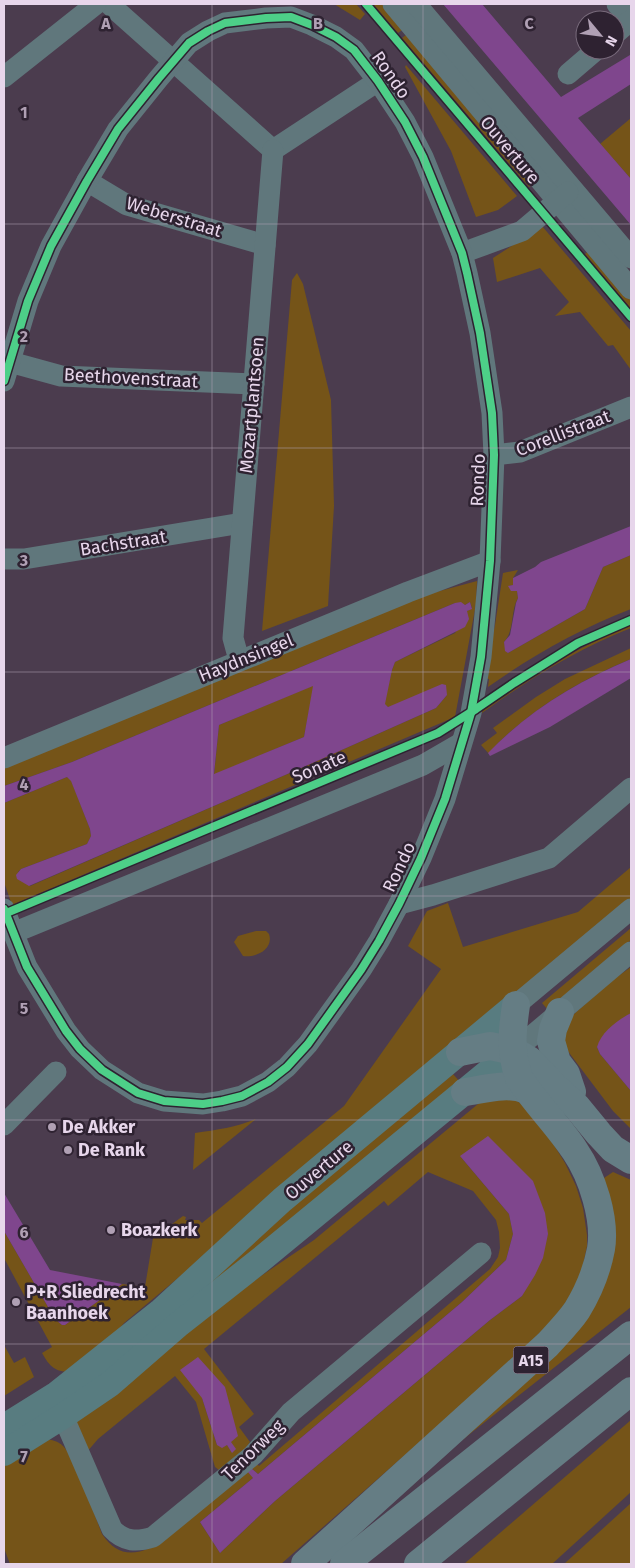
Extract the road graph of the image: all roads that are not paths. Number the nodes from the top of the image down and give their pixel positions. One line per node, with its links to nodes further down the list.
1 (96, 4): 9 (street)
2 (110, 4): 6 (street)
3 (617, 4): 5 (street)
4 (404, 6): 13 (street, Ouverture)
5 (631, 20)
6 (173, 60): 10 (street, Rondo); 11 (street); 12 (street, Rondo)
7 (584, 60): 8 (street)
8 (568, 74)
9 (4, 77)
10 (378, 81): 11 (street); 15 (street, Rondo)
11 (273, 150): 14 (street, Mozartplantsoen)
12 (87, 181): 14 (street, Weberstraat); 18 (street, Rondo)
13 (565, 195): 15 (street); 16 (street, Ouverture); 17 (street, Ouverture)
14 (265, 245): 19 (street, Mozartplantsoen)
15 (462, 253): 21 (street, Rondo)
16 (631, 258)
17 (631, 288)
18 (7, 372): 19 (street, Beethovenstraat)
19 (254, 384): 22 (street, Mozartplantsoen)
20 (631, 407): 21 (street, Corellistraat)
21 (494, 455): 24 (street, Rondo)
22 (242, 523): 23 (street, Bachstraat); 25 (street, Mozartplantsoen)
23 (4, 559)
24 (490, 561): 25 (street, Haydnsingel); 26 (street, Rondo)
25 (239, 660): 27 (street, Haydnsingel)
26 (461, 743): 29 (street, Rondo); 32 (street)
27 (4, 758)
28 (631, 788): 29 (street)
29 (399, 904): 32 (street, Rondo)
30 (4, 909): 32 (street, Rondo)
31 (631, 909): 34 (street, Ouverture)
32 (12, 933)
33 (631, 952): 35 (street, Ouverture)
34 (516, 1005): 36 (highway, A15); 37 (main road, Ouverture)
35 (560, 1012): 36 (street, Ouverture); 41 (highway)
36 (514, 1051): 37 (highway); 39 (highway, A15); 40 (main road, Ouverture); 41 (highway)
37 (460, 1052): 47 (main road, Ouverture)
38 (56, 1072): 42 (street)
39 (527, 1090): 40 (highway); 50 (highway, A15)
40 (465, 1092): 47 (main road, Ouverture)
41 (576, 1106): 43 (highway)
42 (4, 1125)
43 (631, 1160)
44 (481, 1253): 47 (street, Tenorweg)
45 (631, 1335): 51 (highway, A15)
46 (631, 1391): 52 (highway)
47 (60, 1405): 48 (main road, Ouverture); 49 (main road, Ouverture)
48 (4, 1427)
49 (4, 1453)
50 (304, 1564)
51 (344, 1564)
52 (418, 1564)

